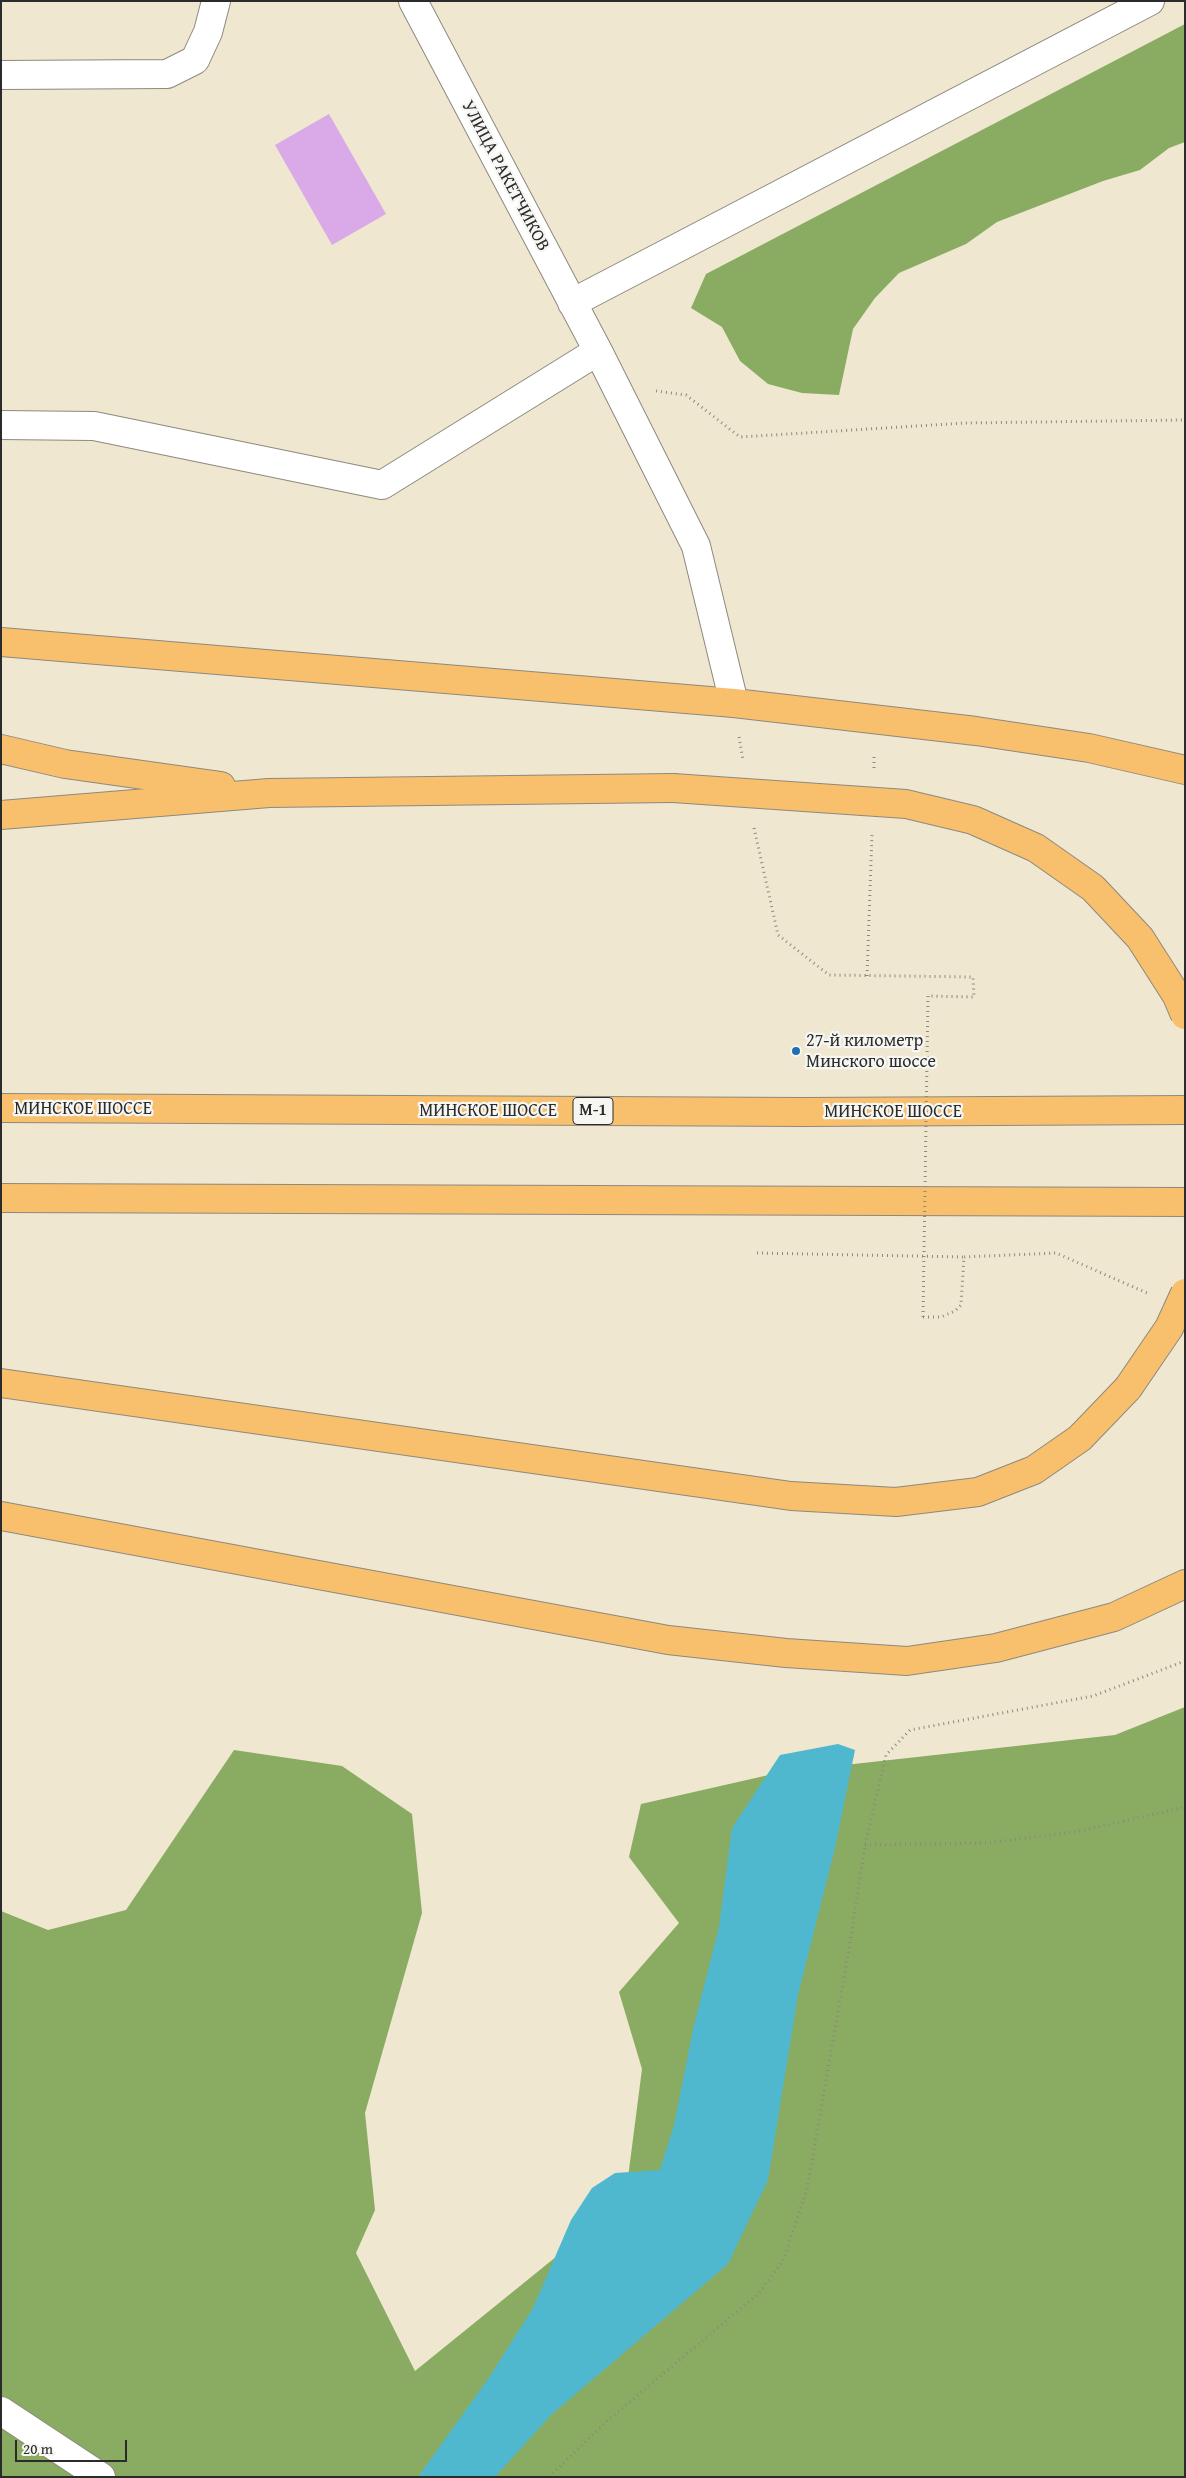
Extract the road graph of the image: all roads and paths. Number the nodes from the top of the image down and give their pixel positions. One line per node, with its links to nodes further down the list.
1 (216, 1): 4 (street)
2 (413, 1): 5 (street, УЛИЦА РАКЕТЧИКОВ)
3 (1150, 1): 5 (street)
4 (1, 75)
5 (572, 303): 6 (street, УЛИЦА РАКЕТЧИКОВ)
6 (598, 351): 9 (street); 11 (street, УЛИЦА РАКЕТЧИКОВ)
7 (650, 390): 8 (path)
8 (1185, 420)
9 (1, 425)
10 (1, 642): 11 (main road)
11 (734, 703): 14 (path); 15 (main road)
12 (1, 749): 17 (main road)
13 (874, 754): 16 (path)
14 (744, 767)
15 (1185, 770)
16 (873, 773)
17 (269, 792): 18 (main road); 22 (main road, bridge)
18 (1, 815)
19 (753, 822): 21 (path)
20 (872, 831): 21 (path)
21 (867, 976): 28 (path, bridge)
22 (1185, 1015)
23 (1, 1108): 24 (main road, МИНСКОЕ ШОССЕ / М-1)
24 (1185, 1110)
25 (1, 1198): 26 (main road)
26 (1185, 1202)
27 (757, 1253): 28 (path)
28 (964, 1257): 30 (path)
29 (1185, 1293): 31 (main road, bridge)
30 (1151, 1295)
31 (1, 1383)
32 (1, 1516): 33 (main road)
33 (1185, 1584)
34 (1185, 1661): 36 (path)
35 (1185, 1807): 36 (path)
36 (865, 1844): 39 (path)
37 (1, 2411): 38 (street)
38 (101, 2477)
39 (549, 2477)

